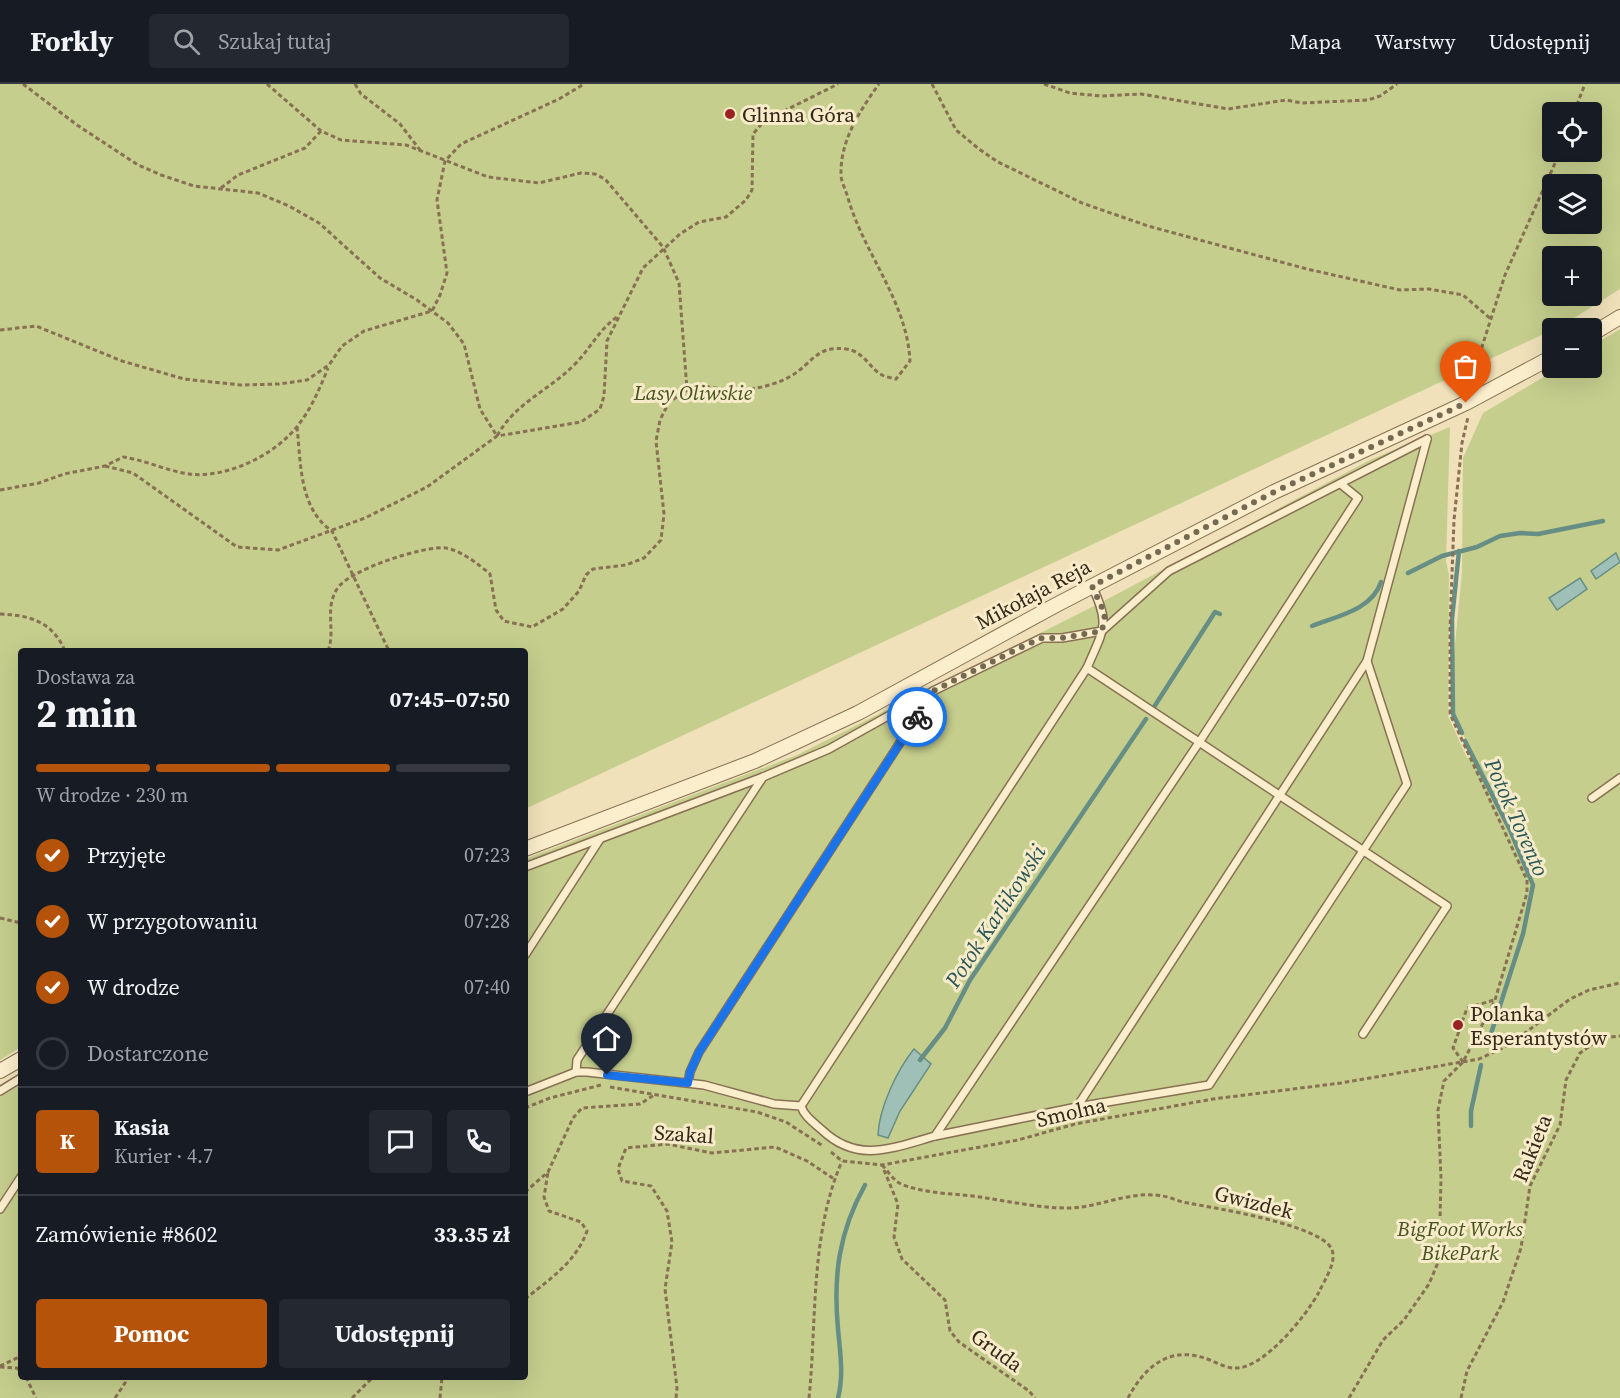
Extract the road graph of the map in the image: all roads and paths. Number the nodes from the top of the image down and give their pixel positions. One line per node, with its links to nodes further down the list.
1 (23, 84): 16 (path)
2 (267, 84): 12 (path)
3 (355, 84): 13 (path)
4 (584, 84): 14 (path)
5 (838, 84): 17 (path)
6 (879, 84): 26 (path)
7 (932, 84): 21 (path)
8 (1044, 84): 9 (path)
9 (1397, 84)
10 (1585, 84): 11 (path)
11 (1578, 102)
12 (321, 131): 13 (path); 16 (path)
13 (421, 151): 14 (path)
14 (445, 161): 17 (path); 18 (path)
15 (1556, 162): 21 (path)
16 (221, 188): 18 (path)
17 (663, 247): 19 (path); 26 (path)
18 (432, 311): 25 (path); 29 (path)
19 (621, 314): 29 (path); 29 (path)
20 (1620, 317): 22 (street)
21 (1492, 320): 27 (path)
22 (1602, 328)
23 (0, 330): 25 (path)
24 (1542, 362): 27 (street, Mikołaja Reja)
25 (329, 365): 28 (path)
26 (687, 390): 34 (path)
27 (1466, 403): 35 (street, Mikołaja Reja); 57 (path)
28 (297, 427): 30 (path); 33 (path)
29 (497, 436): 33 (path)
30 (105, 466): 32 (path); 33 (path)
31 (1342, 485): 37 (lane); 41 (lane); 44 (lane)
32 (0, 490)
33 (332, 531): 34 (path)
34 (352, 574): 39 (path); 40 (path)
35 (1092, 586): 37 (lane); 50 (street, Mikołaja Reja)
36 (0, 614): 38 (path)
37 (1102, 631): 42 (lane); 43 (lane)
38 (63, 648)
39 (329, 648)
40 (388, 648)
41 (1367, 661): 47 (lane); 51 (lane)
42 (1087, 668): 44 (lane); 69 (lane)
43 (933, 691): 45 (lane); 65 (lane)
44 (1200, 741): 47 (lane); 72 (lane)
45 (763, 777): 49 (lane); 63 (lane)
46 (1620, 778): 48 (lane)
47 (1281, 796): 51 (lane); 71 (lane)
48 (1592, 798)
49 (600, 839): 52 (lane); 55 (lane)
50 (528, 848)
51 (1364, 850): 58 (lane); 71 (lane)
52 (528, 866)
53 (0, 918): 54 (path)
54 (18, 922)
55 (528, 950)
56 (1620, 983): 61 (path, Smolna)
57 (1495, 1000): 61 (path); 61 (path)
58 (1363, 1034)
59 (1620, 1036): 97 (path, Rakieta)
60 (18, 1061): 62 (street)
61 (1463, 1062): 74 (path, Smolna); 96 (path)
62 (0, 1071)
63 (576, 1072): 65 (lane); 67 (lane)
64 (18, 1080): 66 (lane)
65 (688, 1083): 69 (lane)
66 (0, 1091)
67 (528, 1091)
68 (655, 1095): 70 (path, Smolna); 73 (path, Smolna); 75 (path)
69 (801, 1106): 72 (lane)
70 (528, 1107)
71 (1077, 1107): 72 (lane)
72 (934, 1136)
73 (842, 1161): 74 (path, Smolna); 76 (path)
74 (882, 1165): 94 (path, Gruda); 95 (path, Gwizdek)
75 (549, 1172): 78 (path); 80 (path)
76 (834, 1179): 92 (path, Szakal); 93 (path)
77 (18, 1182): 79 (lane)
78 (528, 1190)
79 (0, 1209)
80 (528, 1297)
81 (18, 1357): 82 (path)
82 (0, 1366): 83 (path)
83 (18, 1369)
84 (27, 1380): 88 (path)
85 (127, 1380): 89 (path)
86 (370, 1380): 90 (path)
87 (442, 1380): 91 (path)
88 (36, 1398)
89 (115, 1398)
90 (351, 1398)
91 (440, 1398)
92 (676, 1398)
93 (809, 1398)
94 (1035, 1398)
95 (1128, 1398)
96 (1349, 1398)
97 (1461, 1398)

